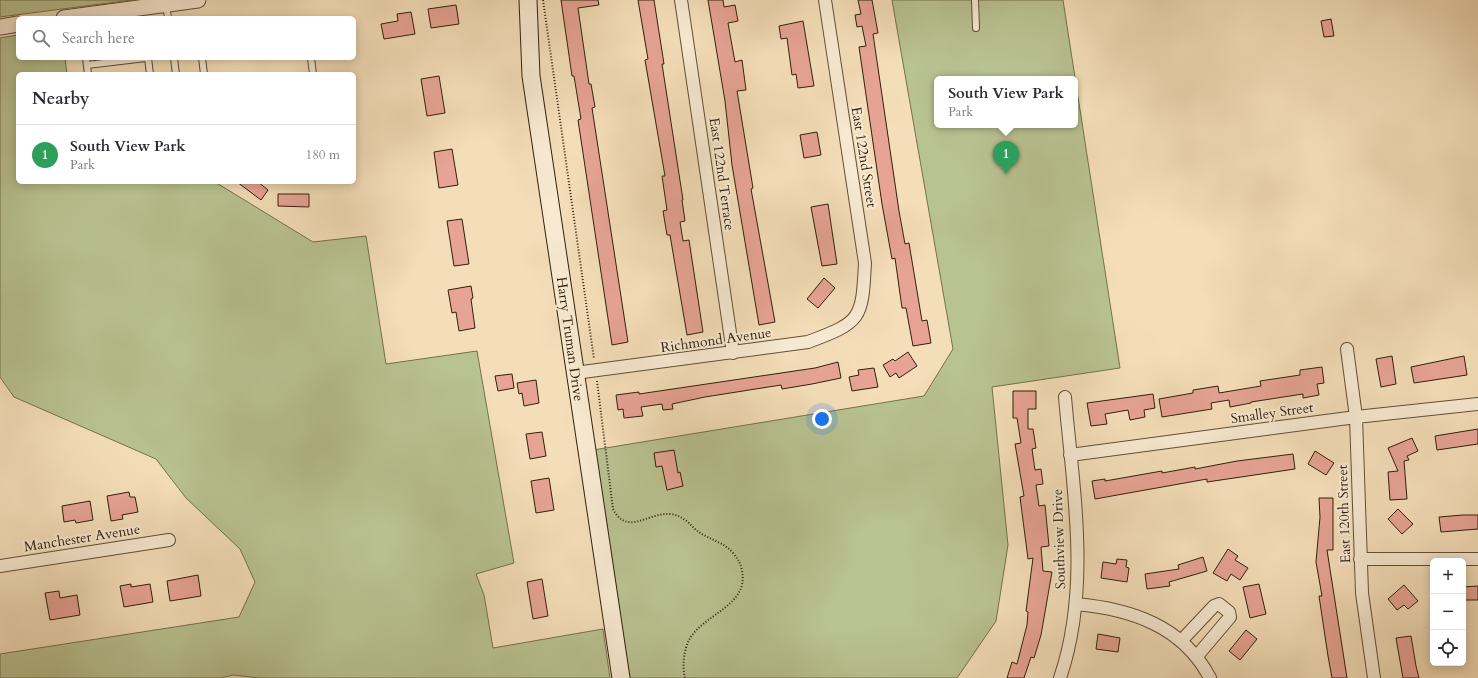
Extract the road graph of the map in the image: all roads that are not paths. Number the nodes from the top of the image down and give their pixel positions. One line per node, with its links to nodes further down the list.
1 (198, 0): 6 (street)
2 (528, 0): 26 (main road, Harry Truman Drive)
3 (681, 0): 25 (street, East 122nd Terrace)
4 (825, 0): 23 (street, East 122nd Street)
5 (975, 0): 10 (lane)
6 (167, 11): 7 (street)
7 (95, 16)
8 (16, 24): 9 (street)
9 (0, 27)
10 (976, 28)
11 (86, 60): 17 (lane)
12 (130, 60): 17 (lane)
13 (147, 60): 19 (lane)
14 (174, 60): 20 (lane)
15 (202, 60): 21 (lane)
16 (311, 60): 22 (lane)
17 (87, 65): 18 (lane)
18 (88, 72)
19 (150, 72)
20 (176, 72)
21 (204, 72)
22 (313, 72)
23 (855, 318): 25 (street, Richmond Avenue)
24 (1347, 349): 29 (street, East 120th Street)
25 (733, 353): 26 (street, Richmond Avenue)
26 (575, 373): 38 (main road, Harry Truman Drive)
27 (1065, 397): 30 (street, Southview Drive)
28 (1478, 404): 29 (street, Smalley Street)
29 (1356, 416): 30 (street, Smalley Street); 32 (street, East 120th Street)
30 (1070, 455): 35 (street, Southview Drive)
31 (169, 540): 34 (street, Manchester Avenue)
32 (1360, 559): 33 (street); 41 (street, East 120th Street)
33 (1478, 559)
34 (0, 566)
35 (1076, 604): 36 (street); 39 (street, Southview Drive)
36 (1181, 641): 37 (street); 37 (street)
37 (1197, 656): 40 (street)
38 (621, 678)
39 (1060, 678)
40 (1210, 678)
41 (1374, 678)

